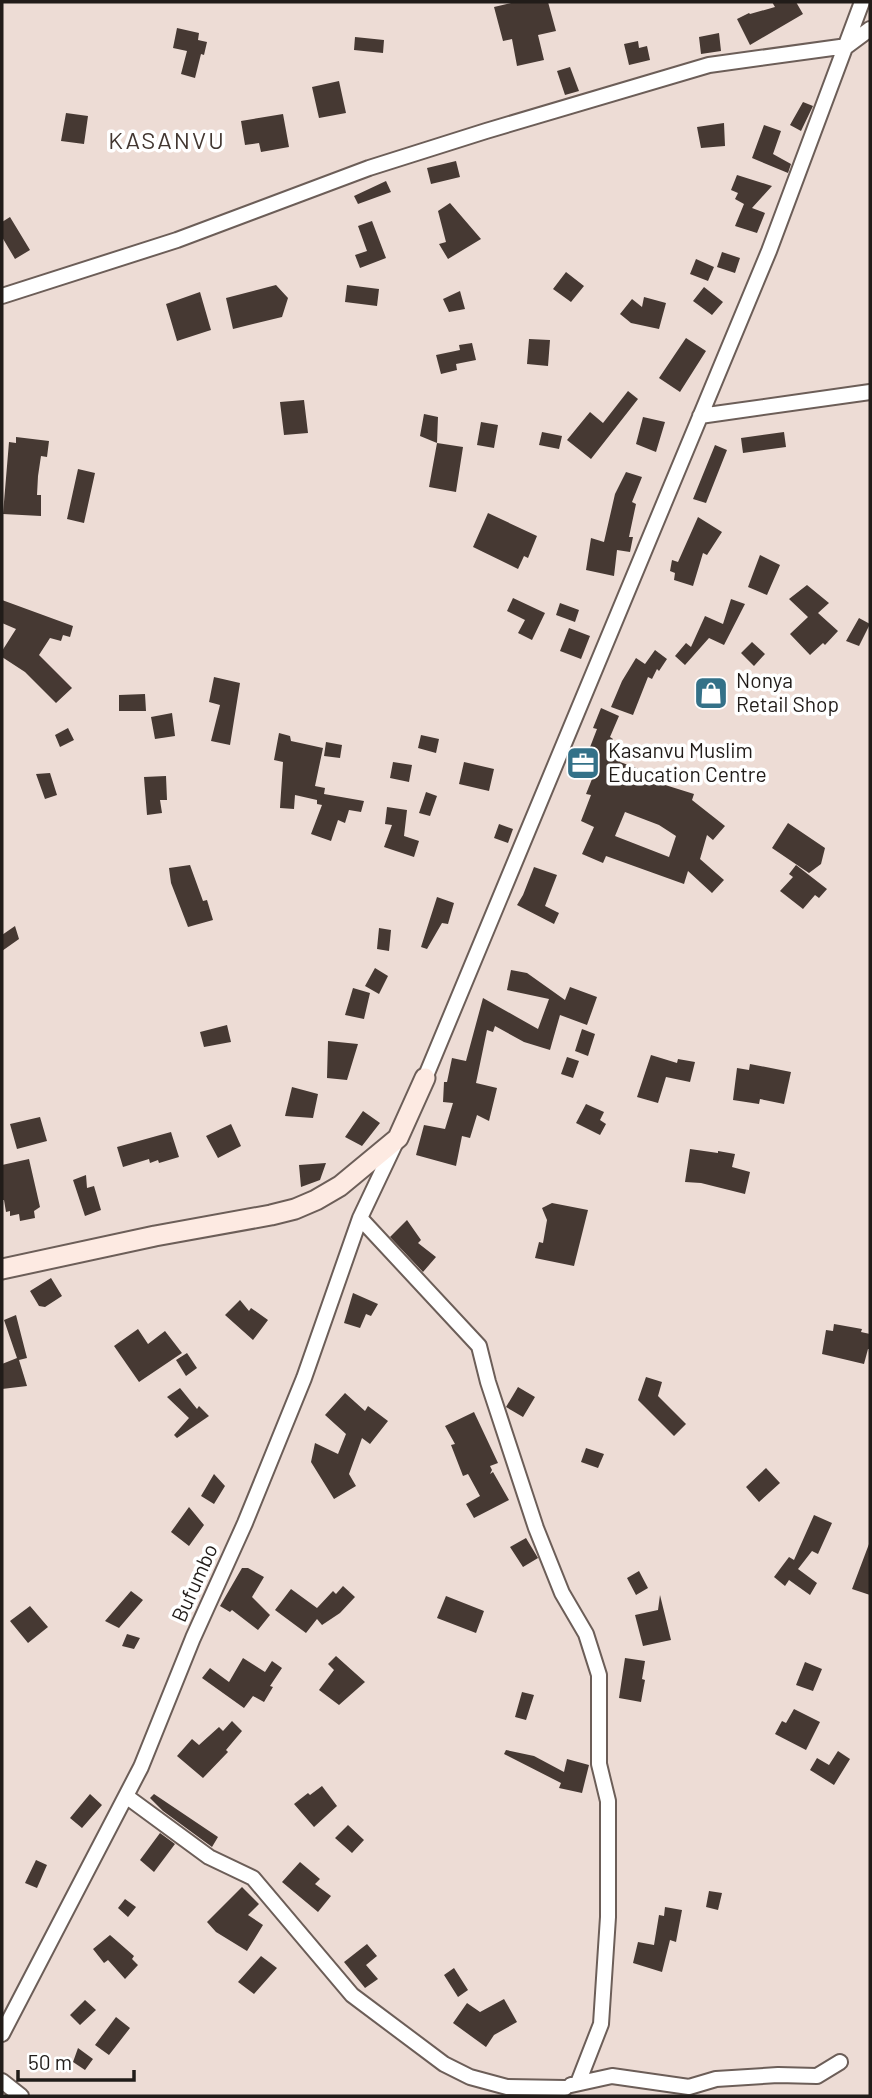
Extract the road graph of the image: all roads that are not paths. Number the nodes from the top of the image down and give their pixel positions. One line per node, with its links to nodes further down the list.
1 (862, 2): 3 (street)
2 (870, 29): 3 (street)
3 (847, 46): 4 (street); 6 (street)
4 (2, 296)
5 (870, 392): 6 (street)
6 (700, 416): 7 (street)
7 (425, 1078): 8 (street)
8 (398, 1138): 9 (street, Bufumbo); 10 (street)
9 (360, 1218): 11 (street, Bufumbo); 15 (street)
10 (2, 1269)
11 (126, 1796): 12 (street, Bufumbo); 15 (street)
12 (3, 2029)
13 (840, 2062): 15 (street)
14 (2, 2081): 16 (street)
15 (570, 2089)
16 (21, 2096)

